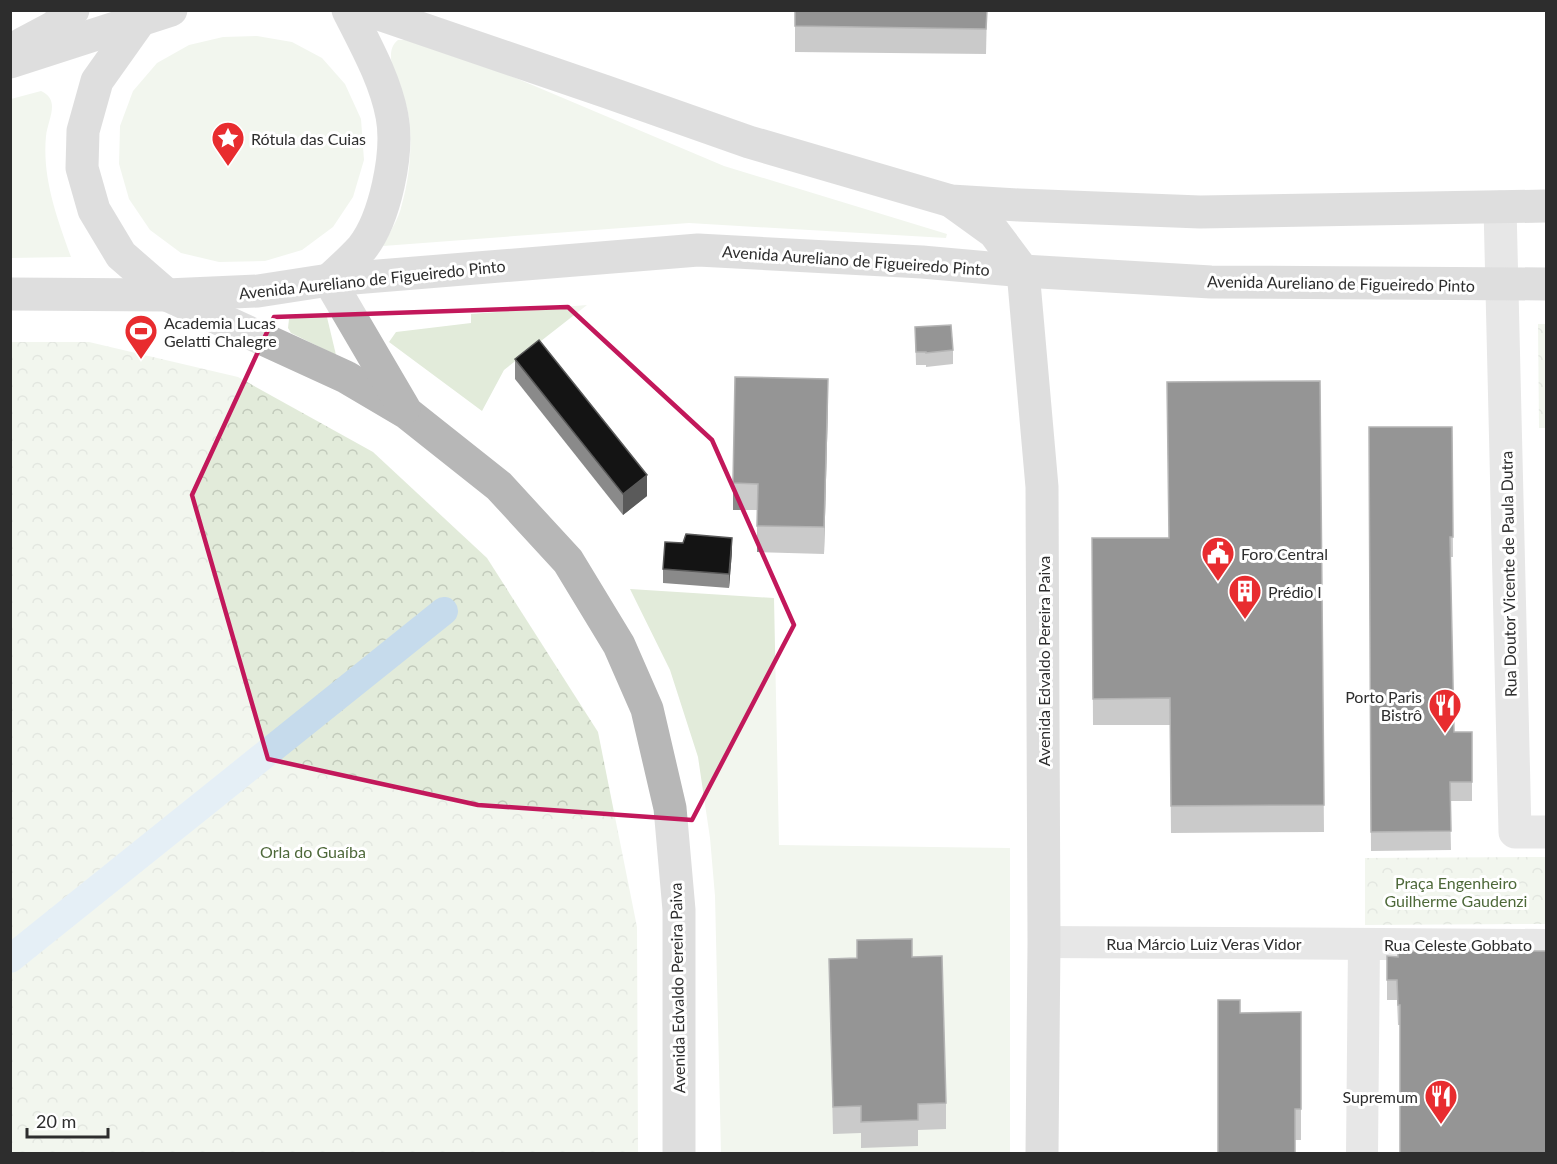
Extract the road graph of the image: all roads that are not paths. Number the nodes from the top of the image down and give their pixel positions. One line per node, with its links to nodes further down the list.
1 (73, 10): 5 (main road)
2 (348, 10): 11 (main road)
3 (367, 10): 7 (main road)
4 (153, 13): 6 (main road, Avenida Edvaldo Pereira Paiva); 15 (main road, Avenida Edvaldo Pereira Paiva)
5 (10, 50)
6 (10, 62)
7 (951, 201): 9 (main road); 10 (main road)
8 (1546, 206): 9 (main road)
9 (1500, 207): 12 (street)
10 (1023, 271): 11 (main road, Avenida Aureliano de Figueiredo Pinto); 12 (main road, Avenida Aureliano de Figueiredo Pinto); 18 (main road, Avenida Edvaldo Pereira Paiva)
11 (329, 280): 15 (main road, Avenida Aureliano de Figueiredo Pinto); 16 (main road, Avenida Edvaldo Pereira Paiva)
12 (1501, 284): 13 (main road, Avenida Aureliano de Figueiredo Pinto); 17 (street, Rua Doutor Vicente de Paula Dutra)
13 (1546, 284)
14 (10, 294): 15 (main road, Avenida Edvaldo Pereira Paiva)
15 (167, 295): 16 (main road, Avenida Edvaldo Pereira Paiva)
16 (407, 413): 21 (main road, Avenida Edvaldo Pereira Paiva)
17 (1546, 832)
18 (1044, 942): 19 (street, Rua Márcio Luiz Veras Vidor); 22 (main road, Avenida Edvaldo Pereira Paiva)
19 (1364, 944): 20 (street, Rua Celeste Gobbato); 23 (street, Rua Celeste Gobbato)
20 (1546, 945)
21 (679, 1154)
22 (1042, 1154)
23 (1362, 1154)

